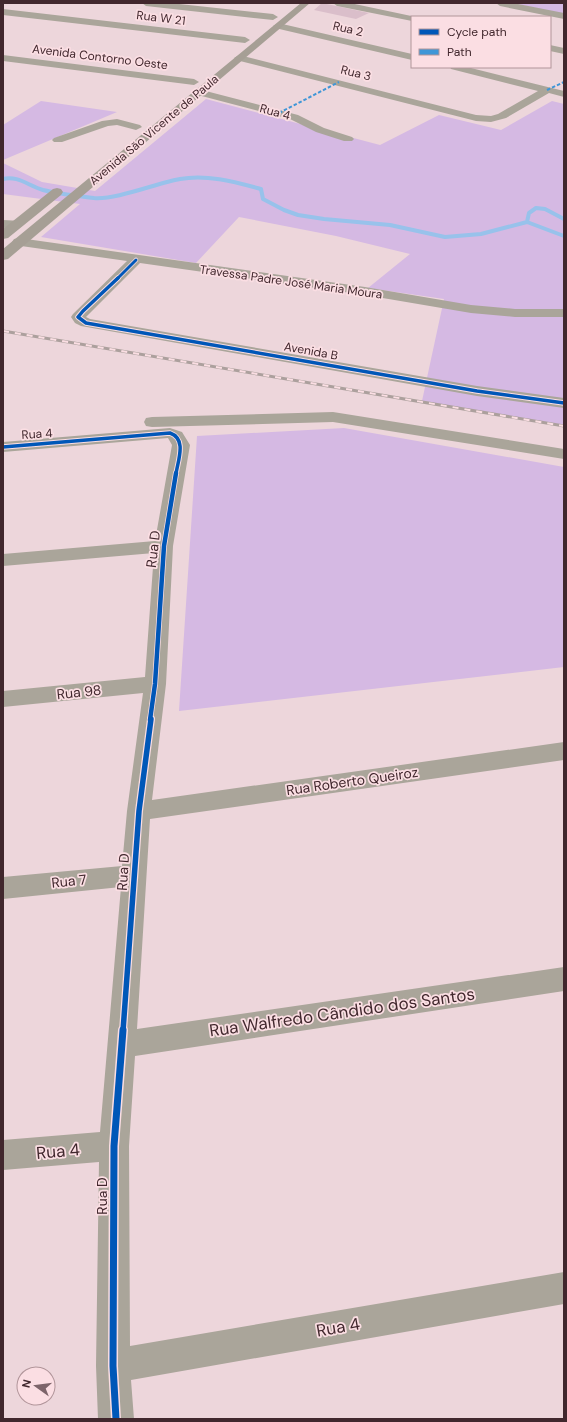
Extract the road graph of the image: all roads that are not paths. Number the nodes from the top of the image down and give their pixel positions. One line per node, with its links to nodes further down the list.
1 (12, 3): 6 (street)
2 (146, 3): 9 (street, Rua 2)
3 (306, 3): 9 (main road, Avenida São Vicente de Paula)
4 (337, 3): 10 (street)
5 (500, 3): 8 (street)
6 (3, 8)
7 (3, 12): 12 (street, Rua W 21)
8 (564, 16)
9 (276, 18): 11 (main road, Avenida São Vicente de Paula); 15 (main road, Avenida São Vicente de Paula); 16 (street, Rua 2)
10 (411, 18)
11 (262, 26)
12 (248, 37): 15 (main road, Avenida São Vicente de Paula)
13 (551, 48): 14 (street)
14 (564, 51)
15 (236, 53): 20 (street, Rua 3); 22 (main road, Avenida São Vicente de Paula)
16 (411, 57)
17 (3, 58): 19 (street, Avenida Contorno Oeste)
18 (459, 68): 20 (street)
19 (196, 79): 21 (main road, Avenida São Vicente de Paula)
20 (547, 90): 23 (street)
21 (182, 91)
22 (198, 92): 25 (street, Rua 4); 27 (main road, Avenida São Vicente de Paula)
23 (564, 94)
24 (139, 125): 26 (street); 27 (main road, Avenida São Vicente de Paula)
25 (348, 139)
26 (58, 140)
27 (140, 142): 31 (main road, Avenida São Vicente de Paula)
28 (64, 186): 29 (main road)
29 (10, 224): 30 (main road)
30 (3, 235)
31 (19, 242): 32 (main road, Avenida São Vicente de Paula); 33 (street, Travessa Padre José Maria Moura)
32 (3, 256)
33 (136, 260): 34 (street, Travessa Padre José Maria Moura); 35 (street, Avenida B)
34 (564, 313)
35 (557, 402)
36 (73, 442): 37 (street, Rua 4); 38 (street); 39 (street, Rua D)
37 (3, 447)
38 (564, 454)
39 (164, 546): 40 (street); 41 (street, Rua D)
40 (3, 560)
41 (155, 684): 42 (street, Rua 98); 44 (street, Rua D)
42 (3, 699)
43 (564, 751): 44 (street, Rua Roberto Queiroz)
44 (139, 811): 45 (street, Rua D)
45 (134, 875): 46 (street, Rua 7); 48 (street, Rua D)
46 (3, 888)
47 (564, 979): 48 (street, Rua Walfredo Cândido dos Santos)
48 (121, 1045): 49 (street, Rua D)
49 (114, 1146): 50 (street, Rua 4); 52 (street, Rua D)
50 (3, 1155)
51 (564, 1288): 52 (street, Rua 4)
52 (113, 1366): 53 (street, Rua D)
53 (116, 1419)

